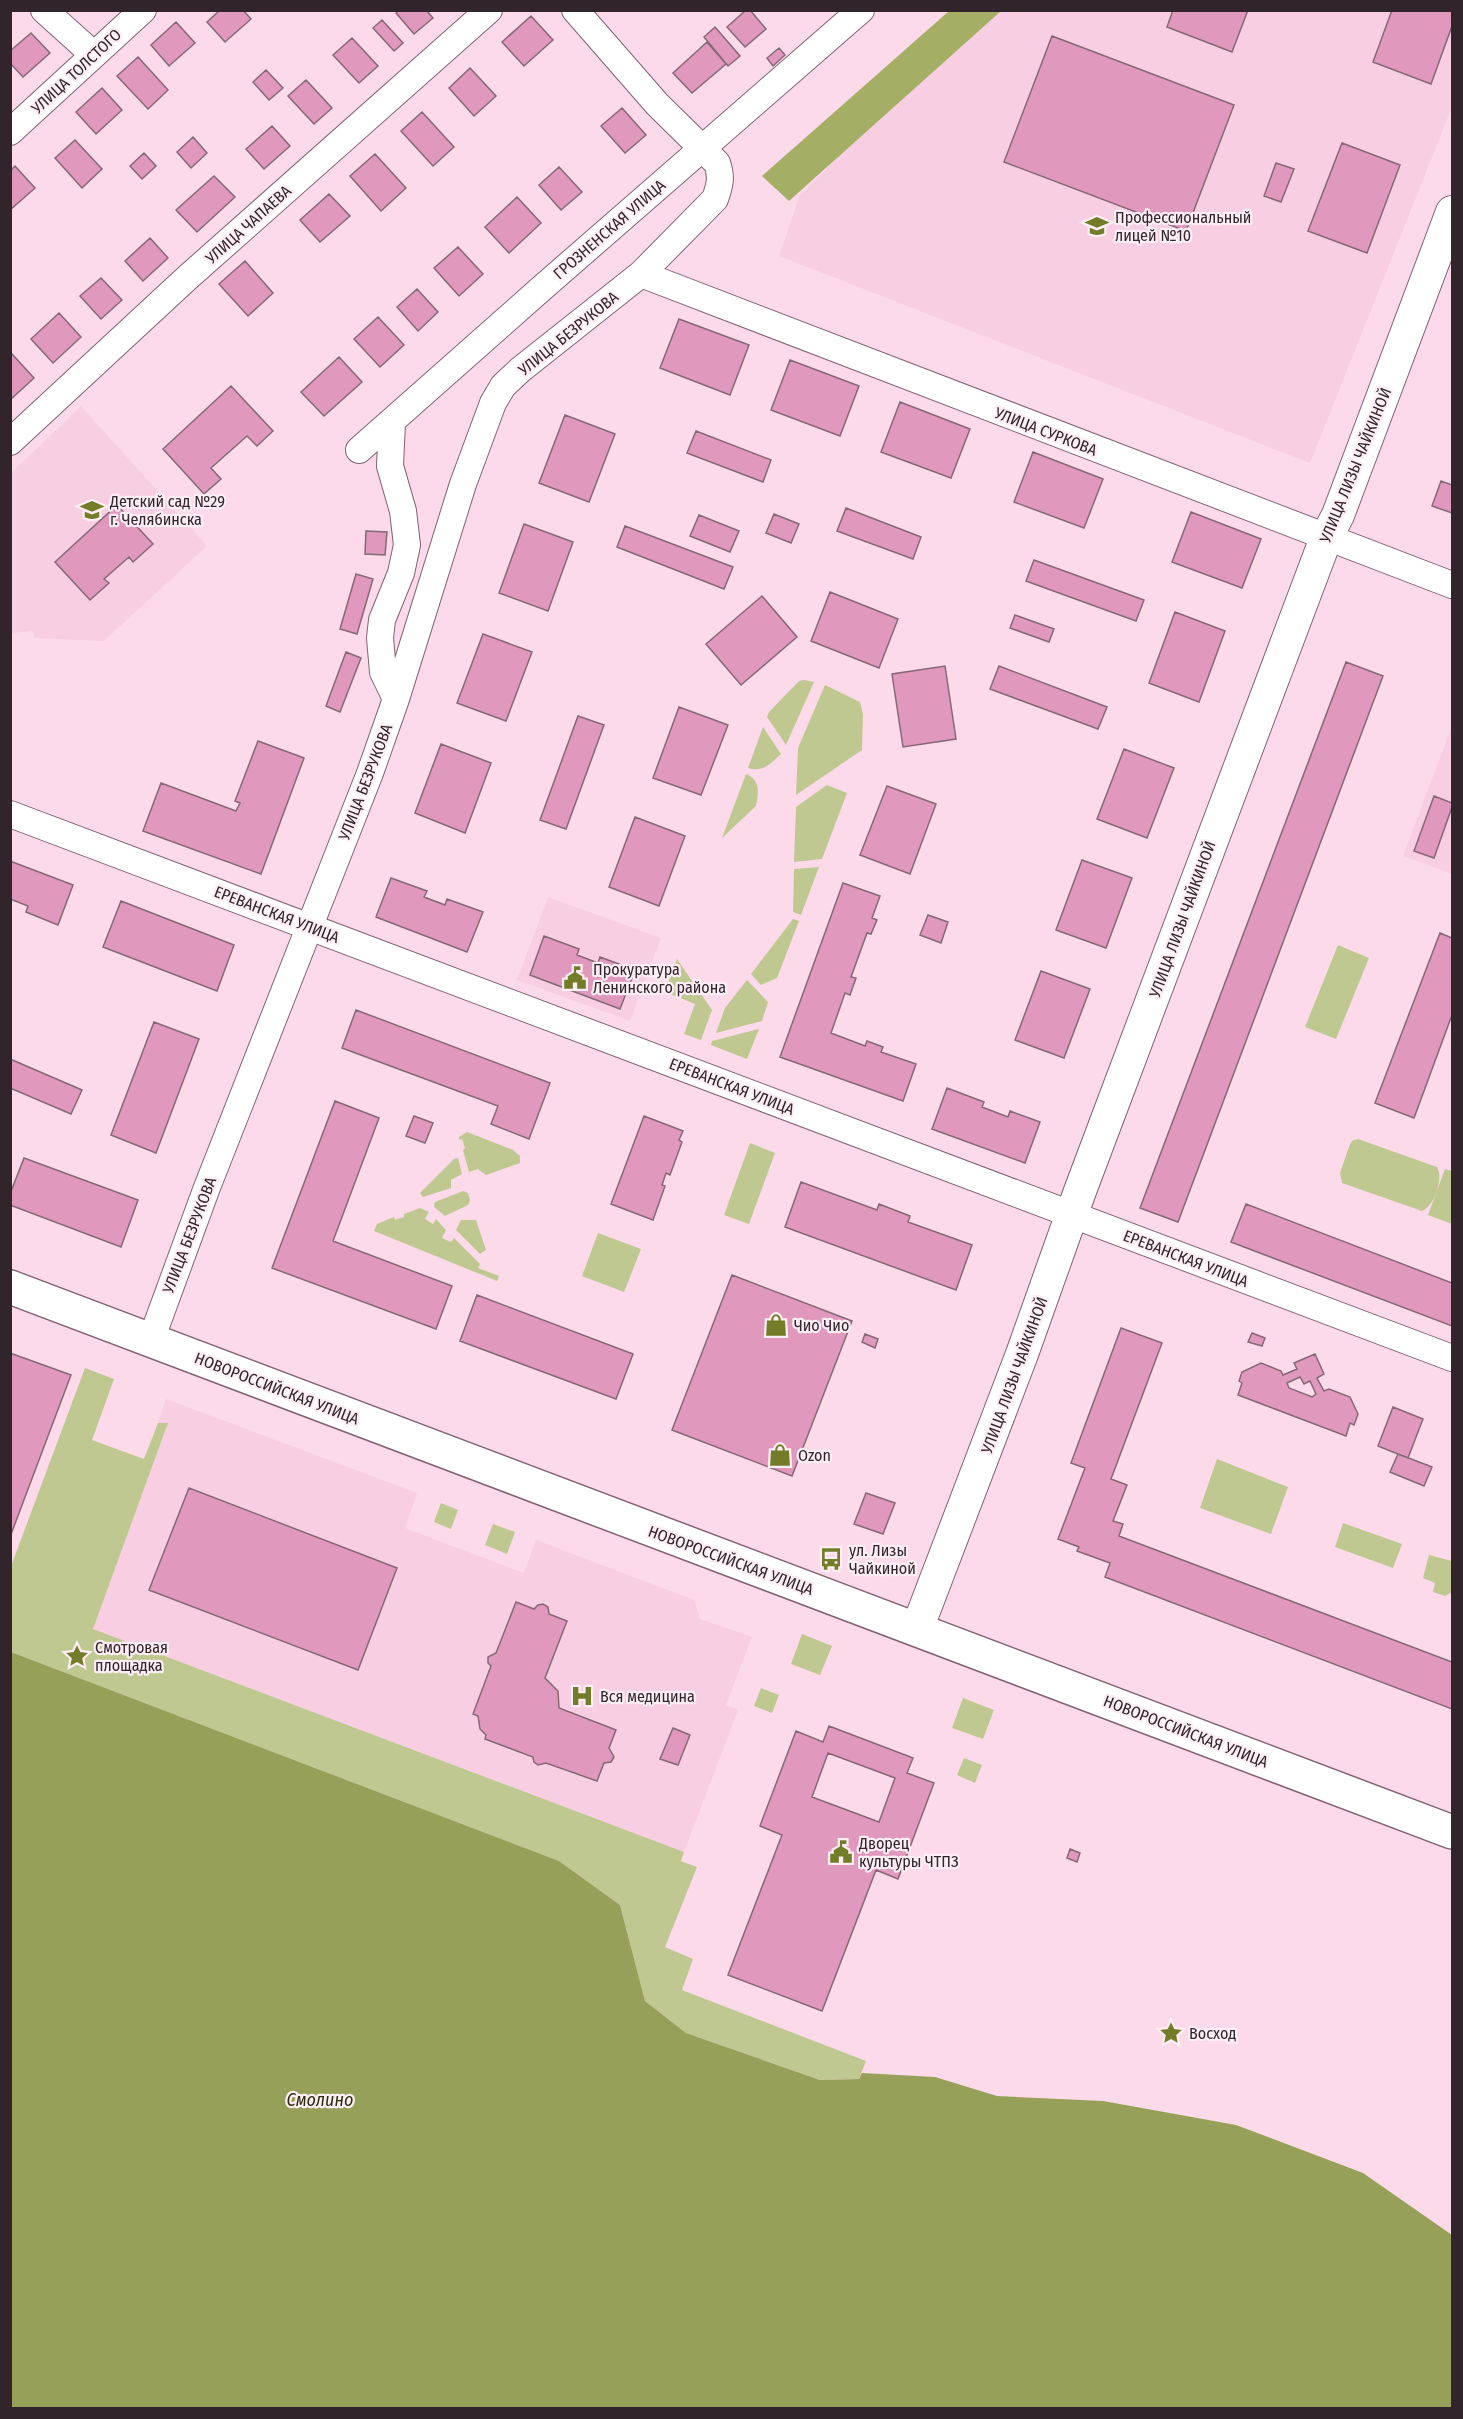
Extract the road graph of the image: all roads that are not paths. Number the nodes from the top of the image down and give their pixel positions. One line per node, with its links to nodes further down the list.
1 (44, 10): 6 (street)
2 (142, 10): 6 (street, УЛИЦА ТОЛСТОГО)
3 (489, 10): 12 (street, УЛИЦА ЧАПАЕВА)
4 (575, 10): 8 (street, УЛИЦА БЕЗРУКОВА)
5 (861, 10): 8 (street, ГРОЗНЕНСКАЯ УЛИЦА)
6 (94, 55): 7 (street, УЛИЦА ТОЛСТОГО)
7 (10, 132)
8 (703, 148): 10 (street, УЛИЦА БЕЗРУКОВА); 11 (street, ГРОЗНЕНСКАЯ УЛИЦА)
9 (1452, 212): 14 (street, УЛИЦА ЛИЗЫ ЧАЙКИНОЙ)
10 (641, 274): 14 (street, УЛИЦА СУРКОВА); 16 (street, УЛИЦА БЕЗРУКОВА)
11 (392, 422): 13 (street, ГРОЗНЕНСКАЯ УЛИЦА); 16 (street)
12 (10, 442)
13 (359, 450)
14 (1326, 538): 15 (street, УЛИЦА СУРКОВА); 19 (street, УЛИЦА ЛИЗЫ ЧАЙКИНОЙ)
15 (1452, 585)
16 (396, 699): 18 (street, УЛИЦА БЕЗРУКОВА)
17 (10, 814): 18 (street, ЕРЕВАНСКАЯ УЛИЦА)
18 (309, 926): 19 (street, ЕРЕВАНСКАЯ УЛИЦА); 21 (street, УЛИЦА БЕЗРУКОВА)
19 (1072, 1215): 22 (street, ЕРЕВАНСКАЯ УЛИЦА); 23 (street, УЛИЦА ЛИЗЫ ЧАЙКИНОЙ)
20 (10, 1287): 21 (main road, НОВОРОССИЙСКАЯ УЛИЦА)
21 (151, 1340): 23 (main road, НОВОРОССИЙСКАЯ УЛИЦА)
22 (1452, 1358)
23 (918, 1629): 24 (main road, НОВОРОССИЙСКАЯ УЛИЦА)
24 (1452, 1832)

